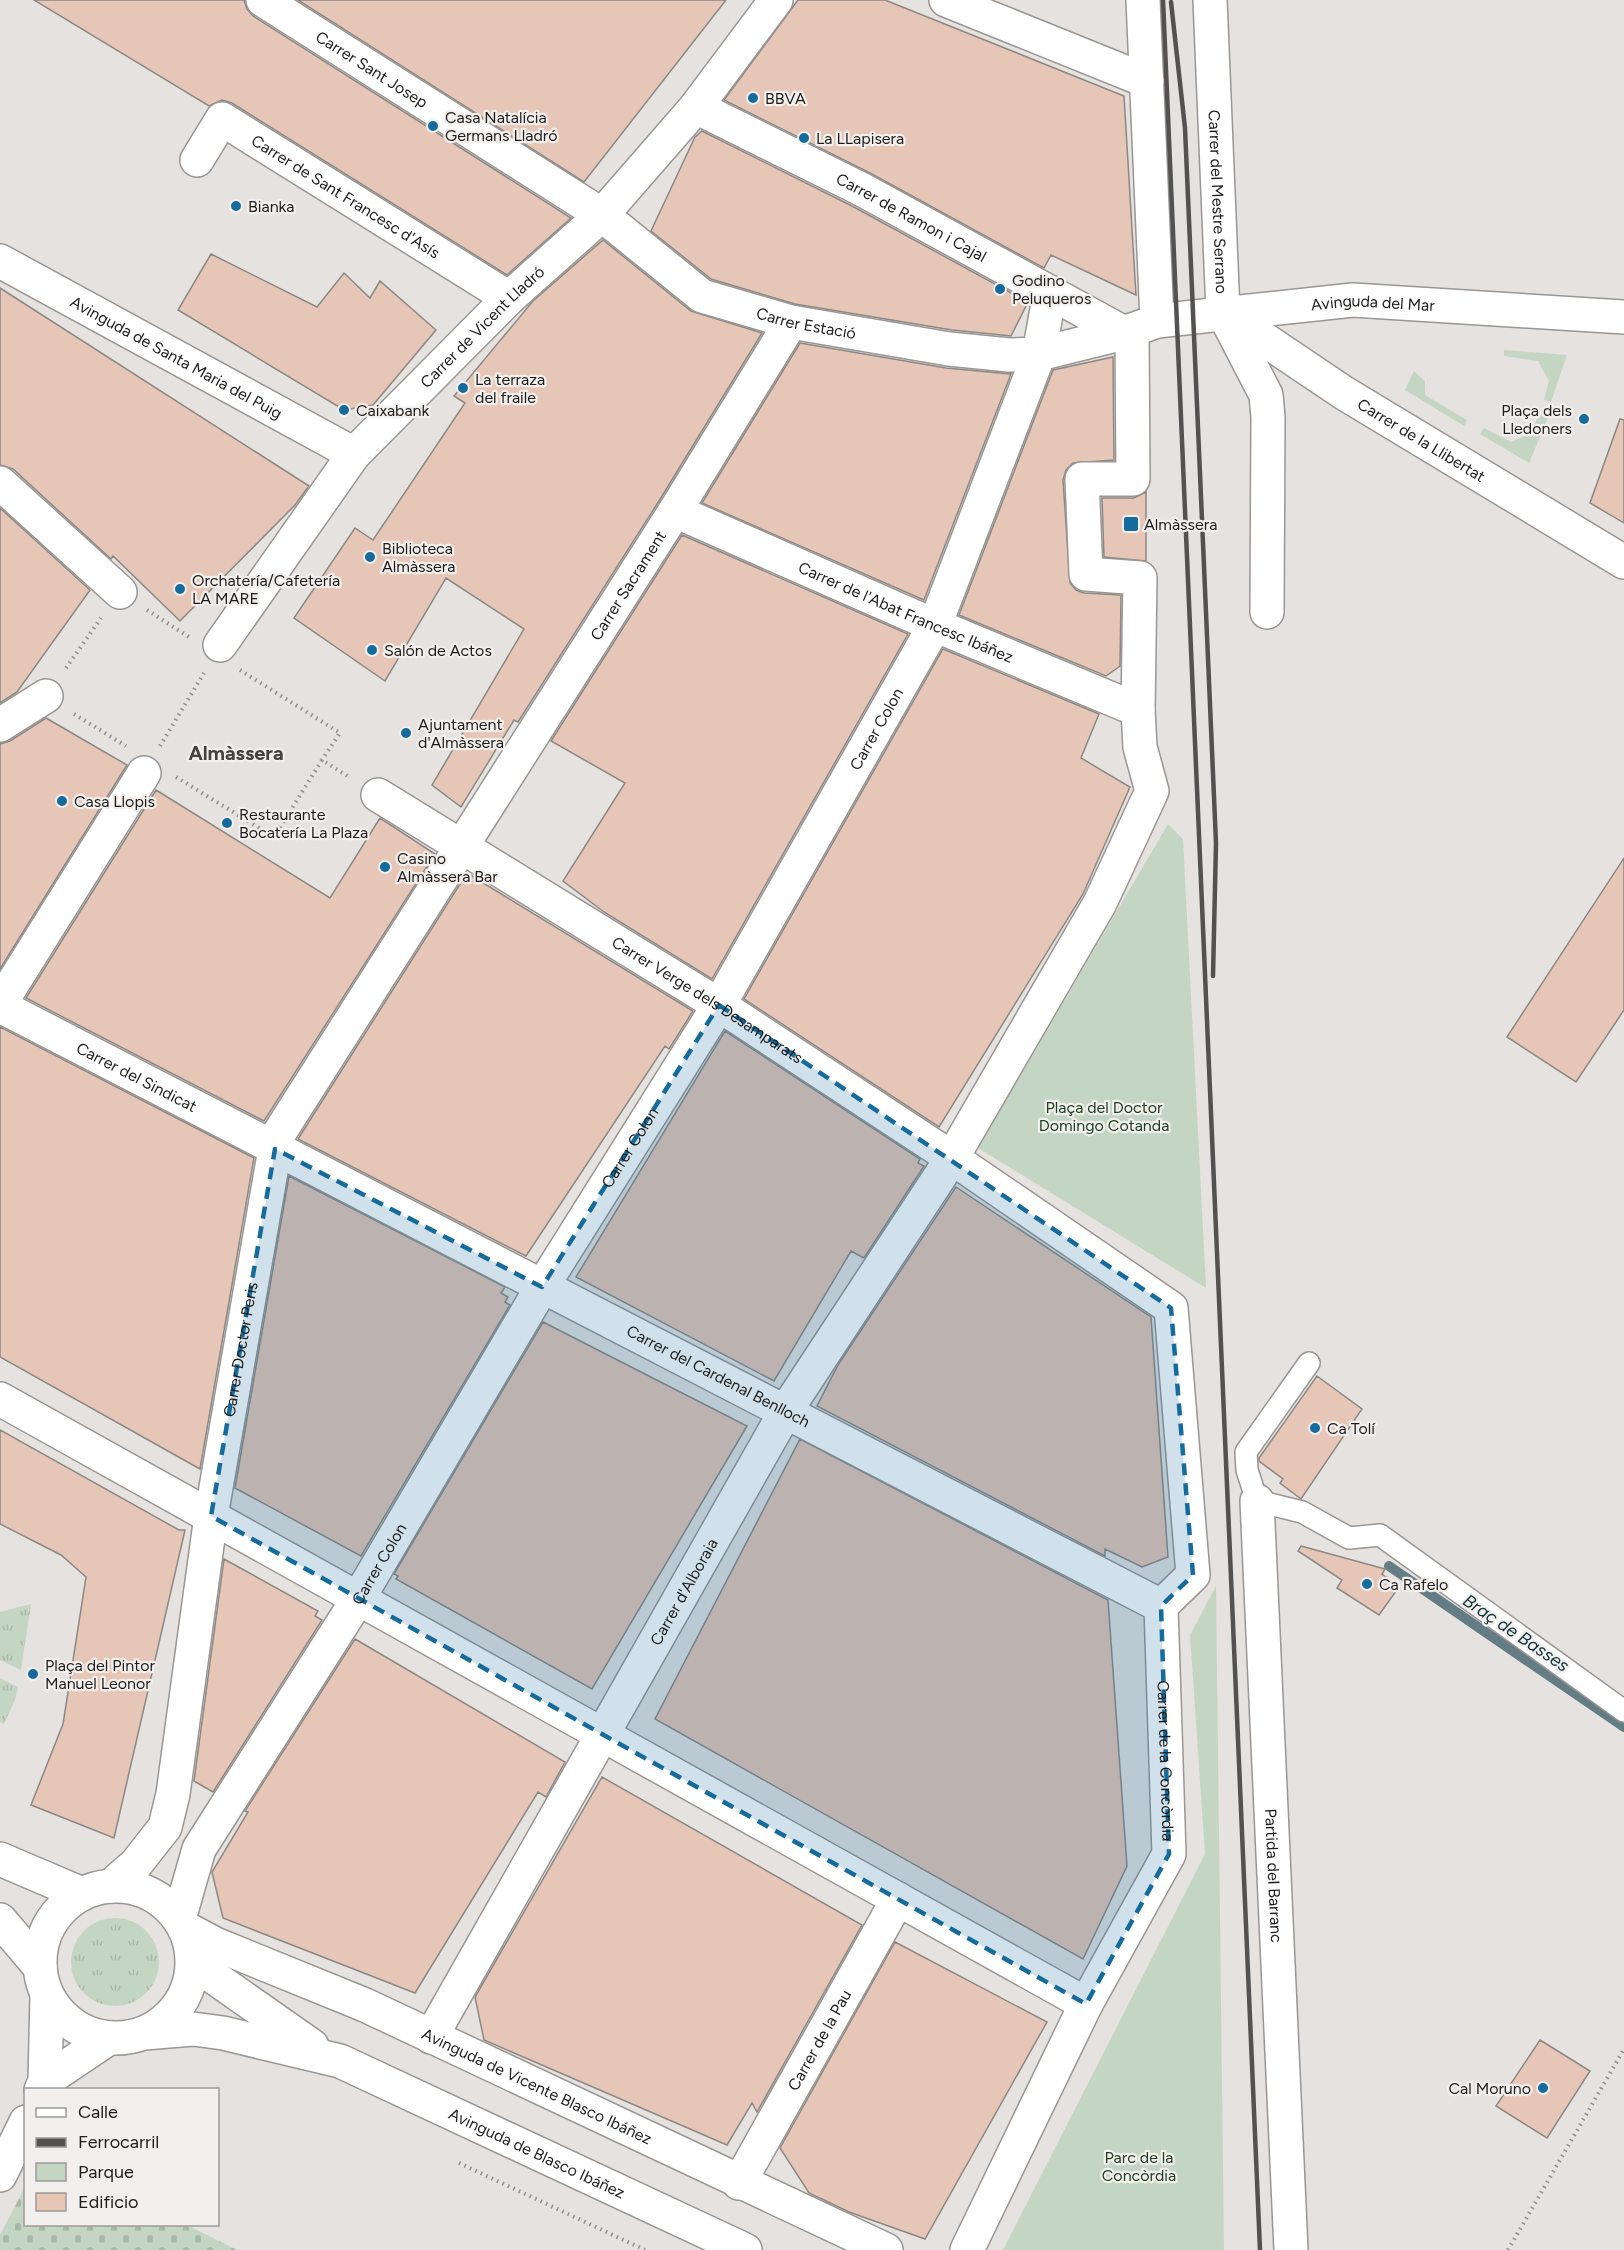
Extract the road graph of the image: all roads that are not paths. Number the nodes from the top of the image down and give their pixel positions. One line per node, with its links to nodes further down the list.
1 (263, 0): 9 (street, Carrer Sant Josep)
2 (776, 0): 7 (street, Carrer de Vicent Lladró)
3 (946, 0): 6 (street)
4 (1143, 0): 6 (street)
5 (1210, 0): 13 (street, Carrer del Mestre Serrano)
6 (1147, 81): 16 (street)
7 (696, 107): 9 (street, Carrer de Vicent Lladró); 11 (street, Carrer de Ramon i Cajal)
8 (197, 160): 12 (street, Carrer de Sant Francesc d'Asís)
9 (602, 215): 12 (street, Carrer de Vicent Lladró); 15 (street, Carrer Estació)
10 (0, 262): 18 (street, Avinguda de Santa Maria del Puig)
11 (1053, 293): 16 (street, Carrer de Ramon i Cajal); 17 (street, Carrer Colon)
12 (509, 298): 18 (street, Carrer de Vicent Lladró)
13 (1223, 312): 14 (street, Avinguda del Mar); 16 (street, Avinguda del Mar); 21 (street, Carrer de la Llibertat); 23 (street, Carrer del Mestre Serrano)
14 (1624, 317)
15 (791, 322): 17 (street, Carrer Estació); 20 (street, Carrer Sacrament)
16 (1138, 328): 17 (street); 27 (street)
17 (1039, 354): 24 (street, Carrer Colon)
18 (354, 454): 25 (street, Carrer de Vicent Lladró)
19 (0, 483): 22 (street)
20 (675, 511): 24 (street, Carrer de l'Abat Francesc Ibáñez); 31 (street, Carrer Sacrament)
21 (1624, 562)
22 (120, 592)
23 (1268, 612)
24 (935, 625): 27 (street, Carrer de l'Abat Francesc Ibáñez); 33 (street, Carrer Colon)
25 (217, 650)
26 (46, 696): 28 (street)
27 (1138, 710): 35 (street)
28 (0, 725)
29 (148, 767): 32 (street)
30 (378, 795): 31 (street, Carrer Verge dels Desamparats)
31 (462, 847): 33 (street, Carrer Verge dels Desamparats); 34 (street, Carrer Doctor Peris)
32 (0, 1005): 34 (street, Carrer del Sindicat)
33 (719, 1005): 35 (street, Carrer Verge dels Desamparats); 36 (street, Carrer Colon)
34 (275, 1149): 36 (street, Carrer del Cardenal Benlloch); 41 (street, Carrer Doctor Peris)
35 (952, 1158): 39 (street, Carrer d'Alboraia); 43 (street)
36 (542, 1287): 39 (street, Carrer del Cardenal Benlloch); 42 (street, Carrer Colon)
37 (1309, 1363): 40 (lane)
38 (0, 1399): 41 (street)
39 (788, 1409): 43 (street, Carrer del Cardenal Benlloch); 45 (street, Carrer d'Alboraia)
40 (1257, 1502): 44 (lane); 64 (street, Partida del Barranc)
41 (211, 1516): 42 (street); 47 (street, Carrer Doctor Peris)
42 (358, 1599): 45 (street); 50 (street, Carrer Colon)
43 (1161, 1606): 52 (street, Carrer de la Concòrdia)
44 (1624, 1711)
45 (601, 1734): 48 (street); 54 (street, Carrer d'Alboraia)
46 (0, 1859): 47 (street)
47 (97, 1890): 50 (street); 51 (street)
48 (898, 1899): 52 (street); 60 (street, Carrer de la Pau)
49 (0, 1920): 51 (street)
50 (185, 1934): 53 (street); 54 (street, Avinguda de Vicente Blasco Ibáñez); 56 (street, Avinguda de Blasco Ibáñez)
51 (43, 1981): 55 (street); 57 (street)
52 (1086, 2004): 63 (street, Carrer de la Concòrdia)
53 (144, 2033): 55 (street); 56 (street, Avinguda de Blasco Ibáñez)
54 (431, 2037): 60 (street, Avinguda de Vicente Blasco Ibáñez)
55 (109, 2038): 57 (street)
56 (329, 2058): 61 (street, Avinguda de Blasco Ibáñez)
57 (43, 2085)
58 (24, 2126): 59 (street)
59 (0, 2175)
60 (739, 2183): 62 (street, Avinguda de Vicente Blasco Ibáñez)
61 (745, 2250)
62 (886, 2250)
63 (967, 2250)
64 (1292, 2250)

